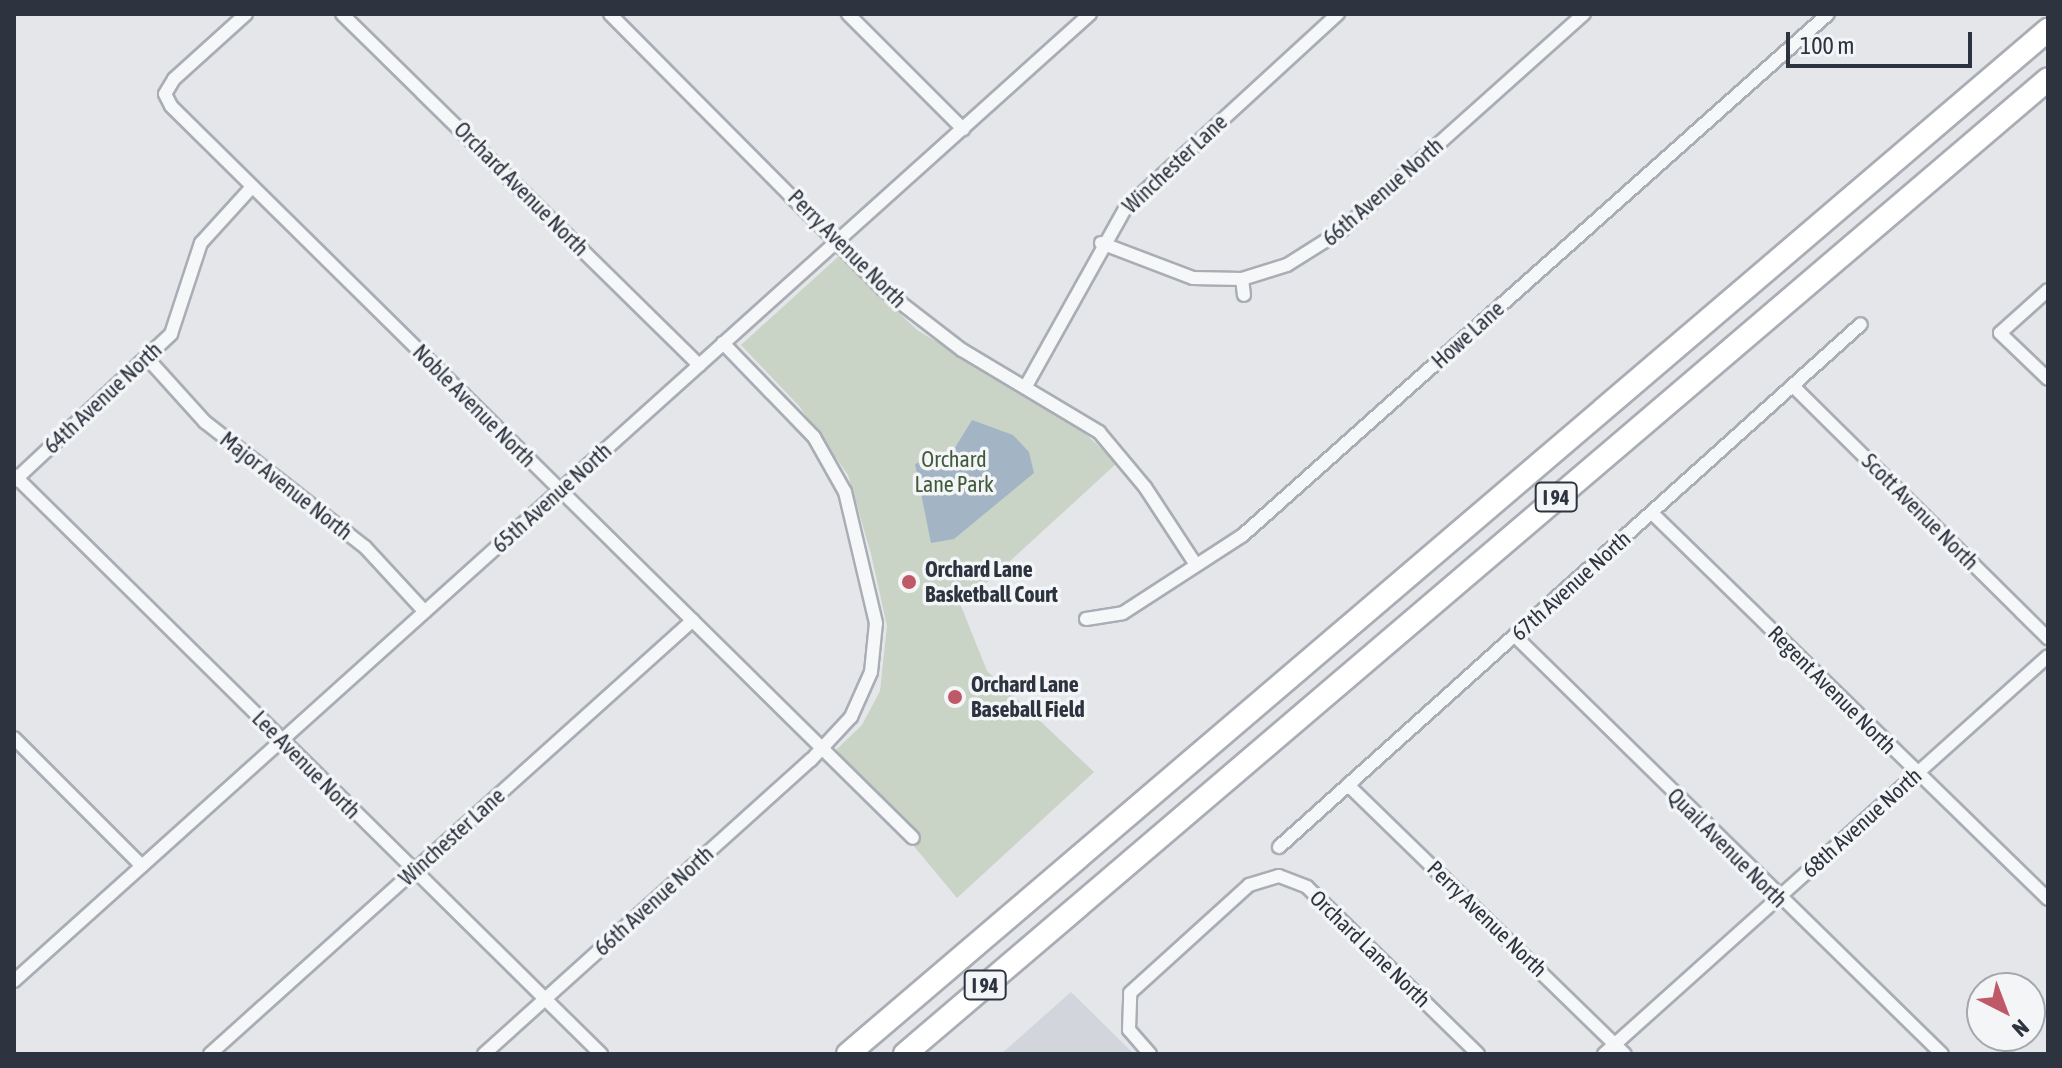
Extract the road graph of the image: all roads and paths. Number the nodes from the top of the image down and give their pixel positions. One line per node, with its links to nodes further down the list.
1 (246, 14): 12 (street, Noble Avenue North)
2 (342, 14): 21 (street, Orchard Avenue North)
3 (610, 14): 13 (street, Perry Avenue North)
4 (848, 14): 11 (street)
5 (1090, 14): 11 (street, 65th Avenue North)
6 (1338, 14): 14 (street, Winchester Lane)
7 (1584, 14): 15 (street, 66th Avenue North)
8 (1828, 14): 28 (street, Howe Lane)
9 (2048, 30): 53 (highway, I 94)
10 (2048, 79): 46 (highway, I 94)
11 (963, 129): 13 (street, 65th Avenue North)
12 (252, 187): 20 (street, 64th Avenue North); 26 (street, Noble Avenue North)
13 (839, 240): 19 (street, 65th Avenue North); 23 (street, Perry Avenue North)
14 (1101, 243): 15 (street, 66th Avenue North); 23 (street, Winchester Lane)
15 (1242, 279): 17 (street)
16 (2048, 290): 22 (street)
17 (1244, 295)
18 (1861, 324): 24 (street, 67th Avenue North)
19 (723, 343): 21 (street, 65th Avenue North); 37 (street)
20 (148, 359): 25 (street, 64th Avenue North); 29 (street, Major Avenue North)
21 (699, 365): 26 (street, 65th Avenue North)
22 (2048, 379)
23 (1026, 386): 28 (street, Perry Avenue North)
24 (1793, 386): 27 (street, 67th Avenue North); 33 (street, Scott Avenue North)
25 (15, 478): 36 (street, Lee Avenue North)
26 (560, 491): 29 (street, 65th Avenue North); 31 (street, Noble Avenue North)
27 (1652, 513): 32 (street, 67th Avenue North); 38 (street, Regent Avenue North)
28 (1196, 565): 30 (street, Howe Lane)
29 (425, 612): 36 (street, 65th Avenue North)
30 (1086, 619)
31 (693, 620): 37 (street, Noble Avenue North); 43 (street, Winchester Lane)
32 (1516, 637): 39 (street, 67th Avenue North); 44 (street, Quail Avenue North)
33 (2048, 638)
34 (2048, 656): 38 (street, 68th Avenue North)
35 (14, 738): 42 (street)
36 (281, 741): 42 (street, 65th Avenue North); 43 (street, Lee Avenue North)
37 (823, 747): 40 (street, Noble Avenue North); 48 (street, 66th Avenue North)
38 (1917, 774): 44 (street, 68th Avenue North); 45 (street, Regent Avenue North)
39 (1348, 785): 41 (street, 67th Avenue North); 49 (street, Perry Avenue North)
40 (913, 838)
41 (1279, 847)
42 (142, 866): 47 (street, 65th Avenue North)
43 (414, 871): 48 (street, Lee Avenue North); 50 (street, Winchester Lane)
44 (1777, 899): 49 (street, 68th Avenue North); 60 (street, Quail Avenue North)
45 (2048, 899)
46 (1064, 916): 54 (highway, I 94); 55 (highway)
47 (14, 981)
48 (545, 999): 51 (street, 66th Avenue North); 52 (street, Lee Avenue North)
49 (1615, 1044): 58 (street, 68th Avenue North); 59 (street, Perry Avenue North)
50 (210, 1054)
51 (484, 1054)
52 (601, 1054)
53 (848, 1054)
54 (905, 1054)
55 (913, 1054)
56 (1150, 1054): 57 (street, Orchard Lane North)
57 (1478, 1054)
58 (1604, 1054)
59 (1625, 1054)
60 (1942, 1054)

